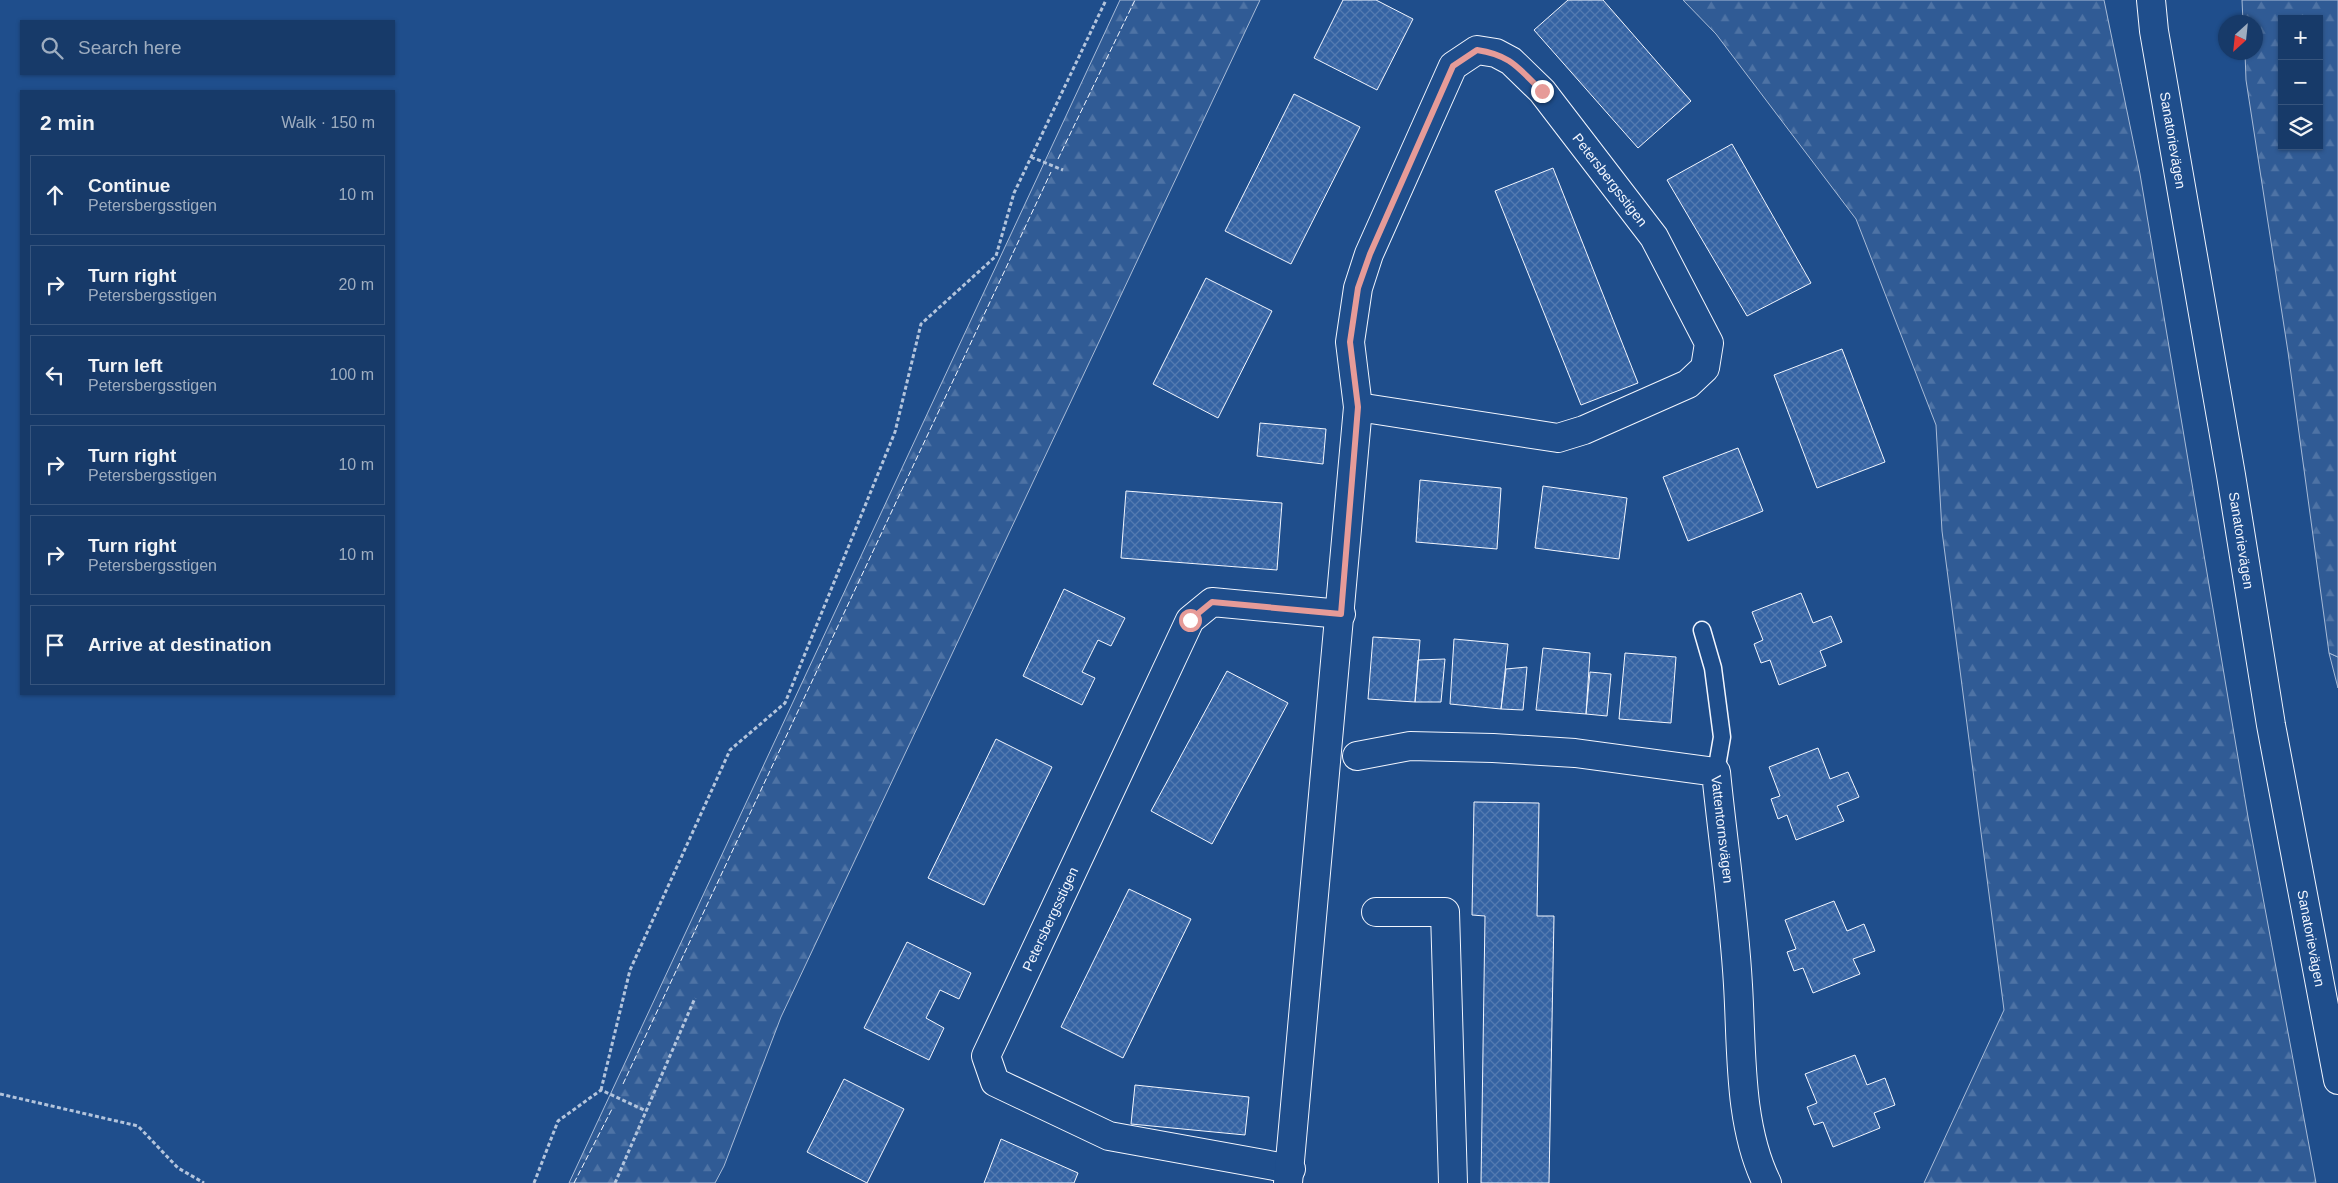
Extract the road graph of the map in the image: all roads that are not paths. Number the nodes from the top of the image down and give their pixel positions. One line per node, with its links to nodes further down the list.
1 (2151, 0): 8 (street, Sanatorievägen)
2 (1358, 407): 2 (street, Petersbergsstigen); 3 (street, Petersbergsstigen)
3 (1341, 614): 9 (street, Petersbergsstigen); 9 (street, Petersbergsstigen)
4 (1702, 630): 6 (lane)
5 (1357, 756): 6 (street, Vattentornsvägen)
6 (1716, 772): 11 (street, Vattentornsvägen)
7 (1376, 912): 10 (street)
8 (2338, 1080)
9 (1289, 1176)
10 (1453, 1183)
11 (1767, 1183)

